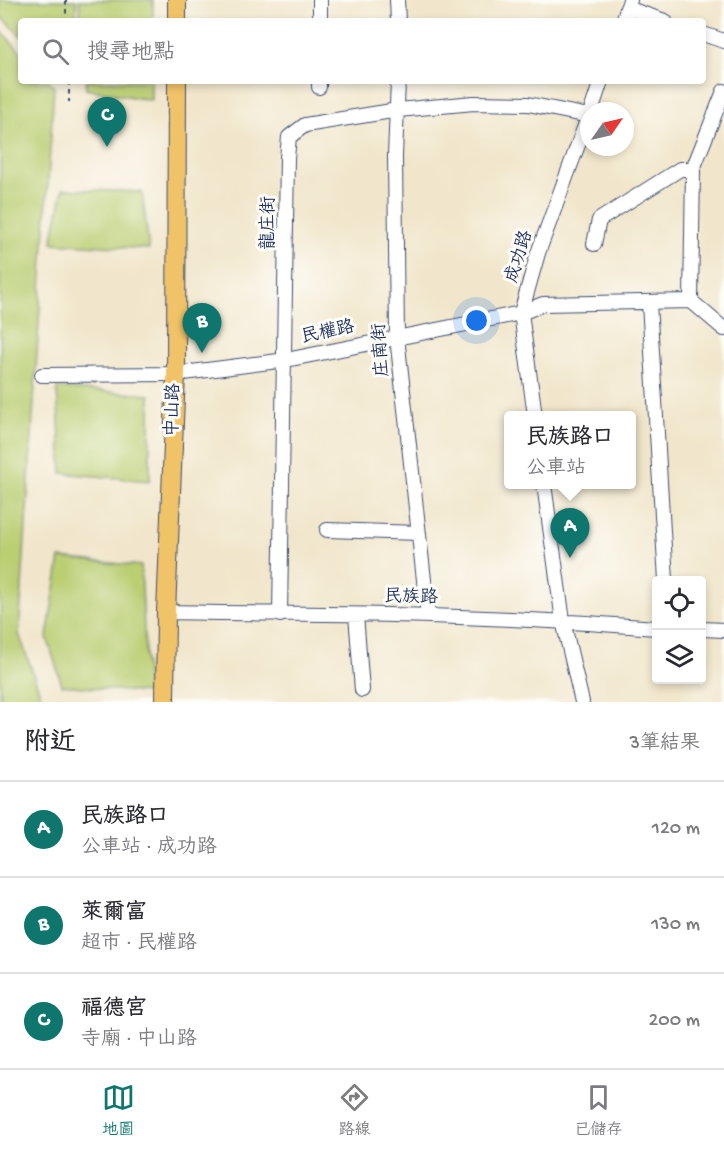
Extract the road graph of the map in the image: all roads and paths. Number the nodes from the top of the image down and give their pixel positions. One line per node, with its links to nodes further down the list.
1 (66, 0): 6 (path)
2 (177, 0): 7 (main road)
3 (320, 0): 8 (street)
4 (397, 0): 9 (street)
5 (627, 10): 10 (street)
6 (66, 18)
7 (177, 18)
8 (320, 18)
9 (398, 18)
10 (655, 18)
11 (706, 35): 12 (street)
12 (724, 41)
13 (69, 84): 18 (path)
14 (177, 84): 31 (main road, 中山路)
15 (398, 84): 20 (street, 庄南街)
16 (600, 84): 19 (street, 成功路)
17 (724, 91): 23 (street)
18 (69, 102)
19 (594, 102)
20 (398, 110): 21 (street, 龍庄街); 29 (street, 庄南街); 30 (street, 龍庄街)
21 (580, 112)
22 (580, 141): 27 (street, 成功路)
23 (693, 169): 24 (street); 25 (street)
24 (594, 244)
25 (691, 301): 26 (street, 民權路); 28 (street)
26 (649, 303): 27 (street, 民權路); 37 (street)
27 (521, 313): 29 (street, 民權路); 33 (street, 成功路)
28 (724, 328)
29 (397, 337): 30 (street, 民權路); 36 (street, 庄南街)
30 (286, 360): 31 (street, 民權路); 39 (street, 龍庄街)
31 (176, 374): 32 (street, 民權路); 38 (main road, 中山路)
32 (42, 375)
33 (534, 411)
34 (545, 489): 42 (street)
35 (327, 530): 36 (street)
36 (419, 533): 41 (street, 庄南街)
37 (666, 576)
38 (166, 612): 39 (street, 民族路); 47 (main road, 中山路)
39 (280, 615): 40 (street, 民族路)
40 (356, 615): 41 (street, 民族路); 46 (street)
41 (428, 616): 42 (street, 民族路)
42 (563, 621): 43 (street, 民族路); 48 (street)
43 (652, 628)
44 (706, 629): 45 (street)
45 (724, 630)
46 (362, 690)
47 (165, 702)
48 (582, 702)

